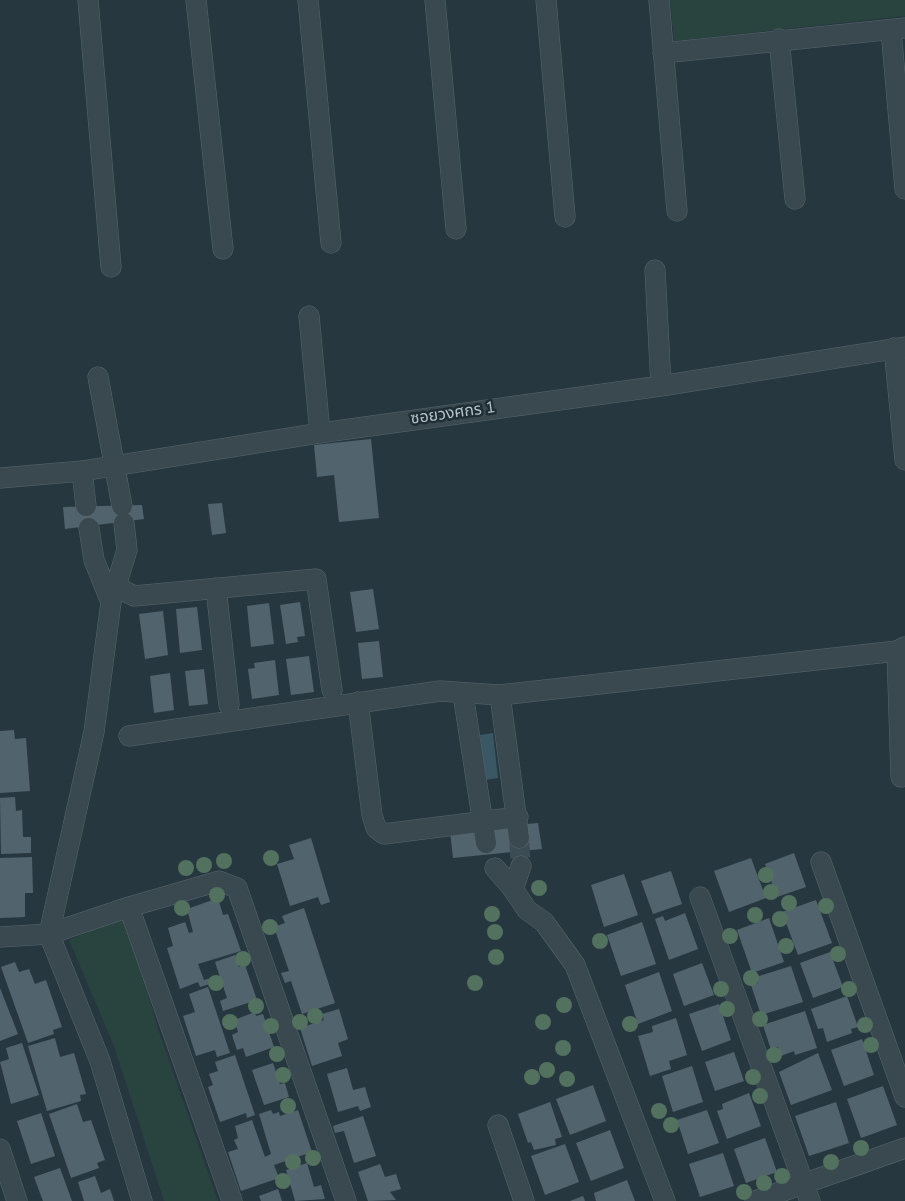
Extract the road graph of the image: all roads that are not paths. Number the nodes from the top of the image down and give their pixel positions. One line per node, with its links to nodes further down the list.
1 (88, 0): 17 (street)
2 (196, 0): 16 (street)
3 (308, 0): 15 (street)
4 (435, 0): 14 (street)
5 (546, 0): 13 (street)
6 (659, 0): 9 (street)
7 (898, 29): 8 (street); 10 (street)
8 (779, 39): 9 (street); 11 (street)
9 (663, 54): 12 (street)
10 (905, 189)
11 (795, 199)
12 (677, 211)
13 (565, 217)
14 (456, 229)
15 (331, 243)
16 (223, 249)
17 (111, 267)
18 (655, 270): 22 (street)
19 (309, 316): 23 (street)
20 (900, 348): 22 (street, ซอยวงศกร 1); 24 (street)
21 (98, 377): 25 (street)
22 (661, 386): 23 (street, ซอยวงศกร 1)
23 (320, 433): 25 (street, ซอยวงศกร 1)
24 (905, 460)
25 (117, 465): 26 (street, ซอยวงศกร 1); 31 (street)
26 (82, 471): 27 (street, ซอยวงศกร 1); 28 (street)
27 (0, 478)
28 (86, 506)
29 (89, 528): 31 (street)
30 (216, 588): 31 (street); 33 (street); 37 (street)
31 (114, 594): 50 (street)
32 (901, 649): 35 (street); 39 (street)
33 (332, 690)
34 (463, 694): 35 (street); 36 (street); 41 (street)
35 (500, 696): 40 (street)
36 (358, 702): 38 (street); 41 (street)
37 (229, 705)
38 (129, 736)
39 (905, 776)
40 (518, 817): 41 (street); 42 (street)
41 (482, 822): 43 (street)
42 (519, 838)
43 (486, 843)
44 (821, 862): 52 (street)
45 (521, 866): 47 (street)
46 (495, 868): 47 (street)
47 (513, 889): 62 (street)
48 (700, 897): 56 (street)
49 (129, 907): 50 (street); 59 (street); 60 (street)
50 (49, 934): 51 (street); 58 (street)
51 (0, 938)
52 (905, 1097)
53 (498, 1125): 61 (street)
54 (905, 1148): 56 (street)
55 (0, 1149): 57 (street)
56 (803, 1182): 63 (street); 64 (street)
57 (17, 1201)
58 (142, 1201)
59 (232, 1201)
60 (346, 1201)
61 (524, 1201)
62 (665, 1201)
63 (755, 1201)
64 (810, 1201)

